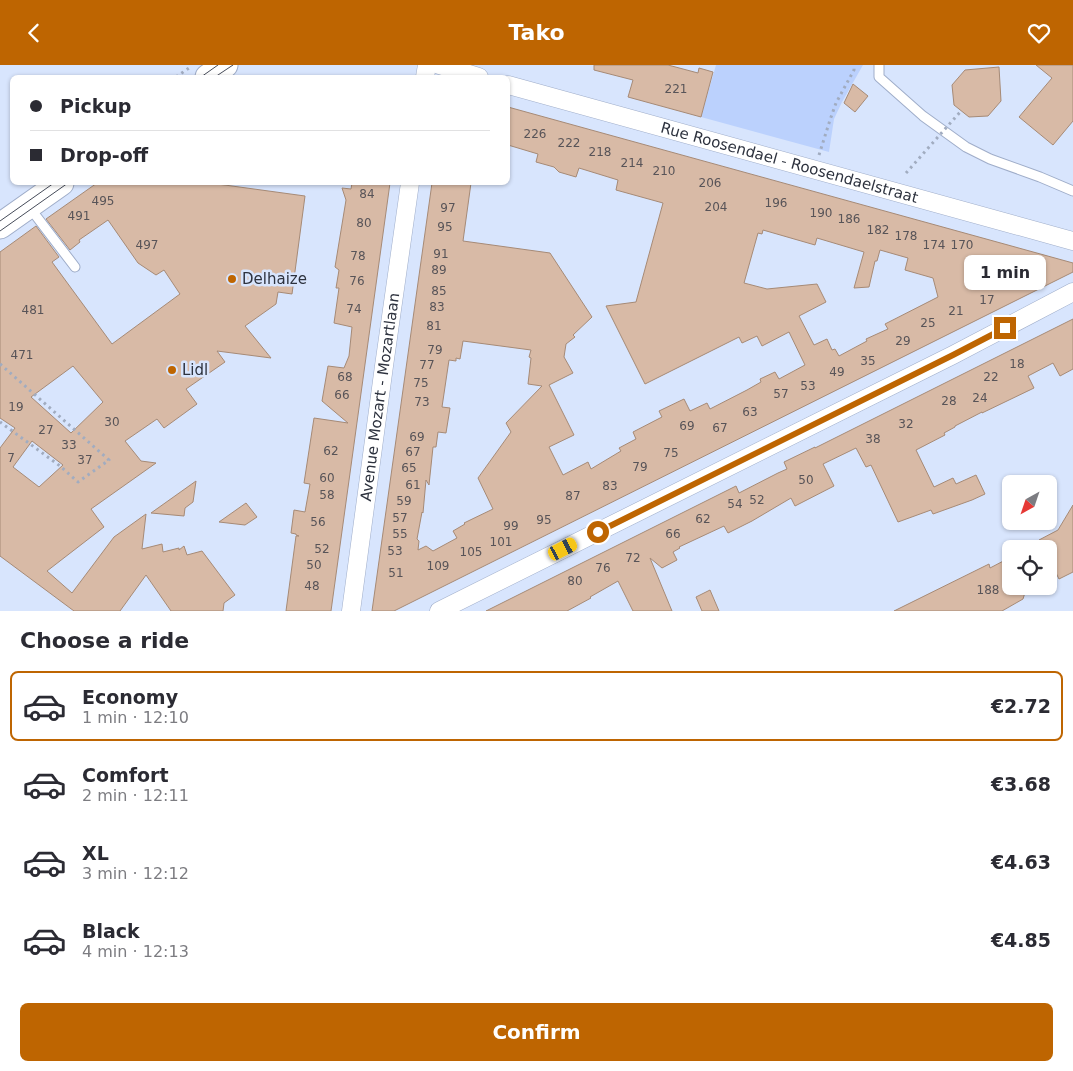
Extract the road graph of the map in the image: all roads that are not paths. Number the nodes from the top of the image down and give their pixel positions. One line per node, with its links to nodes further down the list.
1 (225, 65): 4 (main road)
2 (439, 65): 5 (street)
3 (879, 65): 9 (lane)
4 (211, 75)
5 (473, 75)
6 (510, 86): 12 (street, Rue Roosendael - Roosendaelstraat)
7 (58, 185): 10 (main road)
8 (410, 185): 15 (street, Avenue Mozart - Mozartlaan)
9 (1073, 191)
10 (29, 205): 11 (main road); 13 (lane)
11 (0, 226)
12 (1073, 241)
13 (75, 267)
14 (1073, 292): 16 (street)
15 (351, 611)
16 (440, 611)

